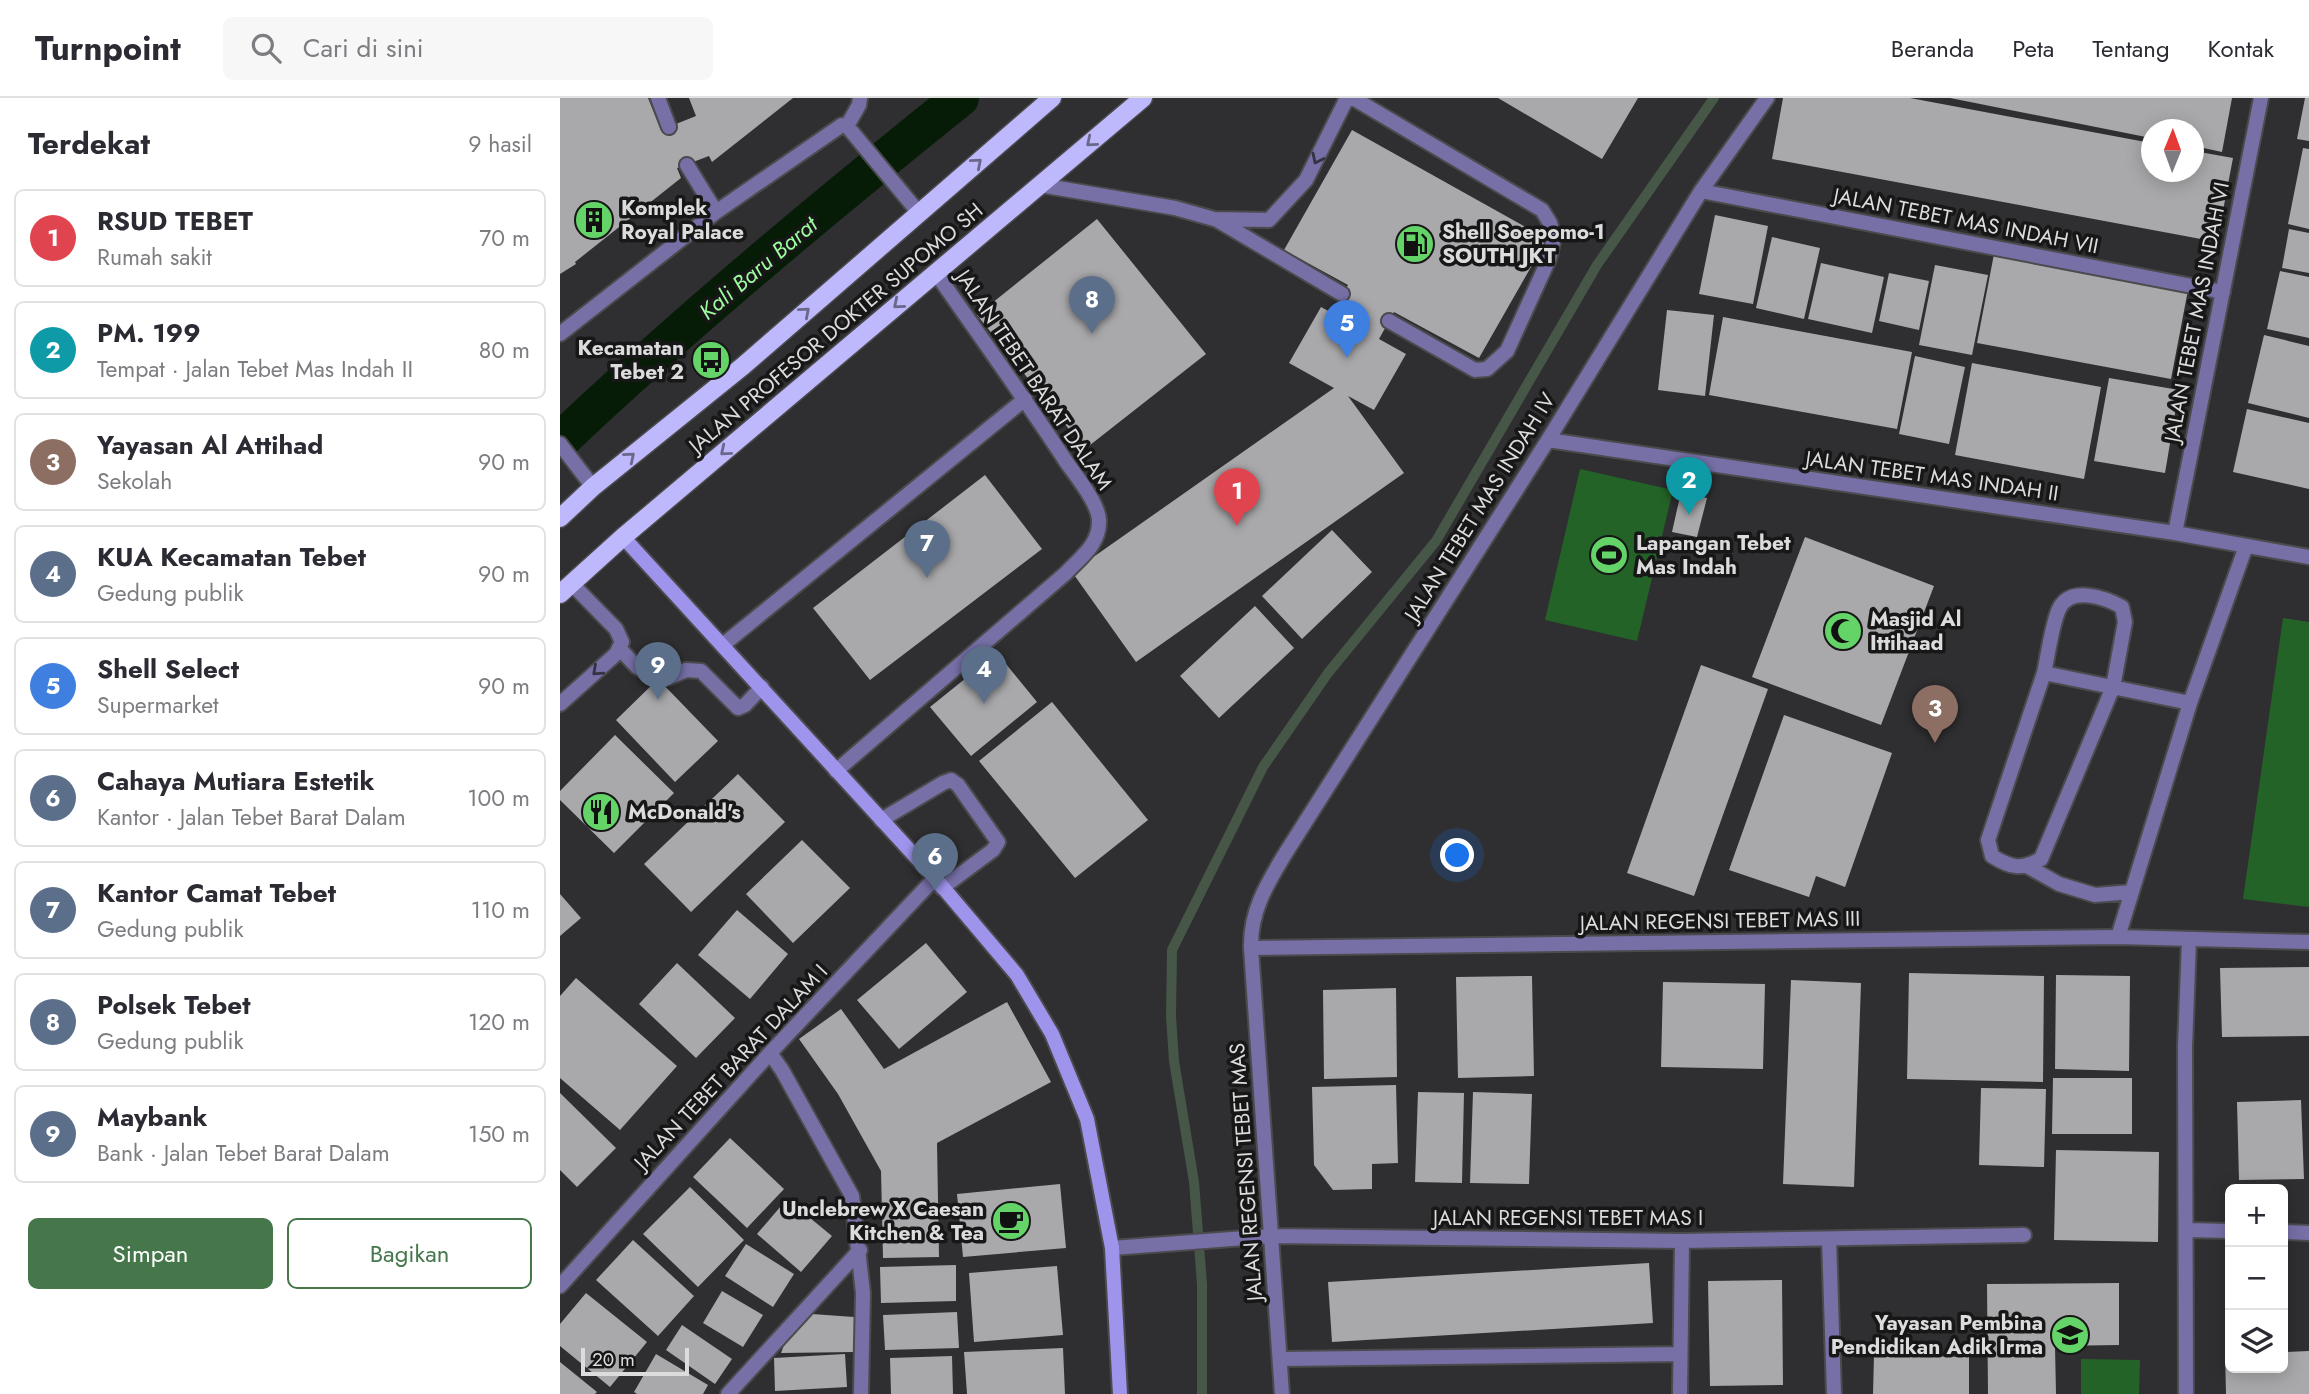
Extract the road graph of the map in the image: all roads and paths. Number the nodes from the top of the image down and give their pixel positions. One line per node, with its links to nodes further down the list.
1 (658, 98): 10 (street)
2 (860, 98): 9 (street)
3 (1052, 98): 15 (main road, JALAN PROFESOR DOKTER SUPOMO SH, one-way to 3)
4 (1143, 98): 12 (main road, JALAN PROFESOR DOKTER SUPOMO SH, one-way to 12)
5 (1347, 98): 16 (street, one-way to 16)
6 (1353, 98): 20 (street)
7 (1768, 98): 13 (street, JALAN TEBET MAS INDAH IV)
8 (2261, 98): 18 (street, JALAN TEBET MAS INDAH VI)
9 (847, 126): 14 (street); 15 (street)
10 (669, 127)
11 (687, 165): 14 (street)
12 (1040, 185): 16 (street); 17 (main road, JALAN PROFESOR DOKTER SUPOMO SH)
13 (1701, 191): 18 (street, JALAN TEBET MAS INDAH VII); 23 (street, JALAN TEBET MAS INDAH IV)
14 (716, 212): 21 (street)
15 (919, 213): 25 (main road, JALAN PROFESOR DOKTER SUPOMO SH, one-way to 15)
16 (1214, 219): 19 (street)
17 (936, 273): 22 (street, JALAN TEBET BARAT DALAM); 28 (main road, JALAN PROFESOR DOKTER SUPOMO SH, one-way to 28)
18 (2223, 292): 27 (street, JALAN TEBET MAS INDAH VI)
19 (1342, 294)
20 (1389, 321)
21 (560, 334)
22 (1025, 399): 32 (street); 39 (street, JALAN TEBET BARAT DALAM)
23 (1548, 440): 27 (street, JALAN TEBET MAS INDAH II); 47 (street, JALAN TEBET MAS INDAH IV)
24 (560, 444): 25 (street)
25 (593, 487): 26 (main road, JALAN PROFESOR DOKTER SUPOMO SH)
26 (560, 518)
27 (2175, 533): 29 (street, JALAN TEBET MAS INDAH II)
28 (624, 537): 31 (main road, JALAN PROFESOR DOKTER SUPOMO SH); 32 (street)
29 (2246, 546): 30 (street, JALAN TEBET MAS INDAH II); 37 (street)
30 (2309, 557)
31 (566, 588): 33 (street)
32 (723, 644): 35 (street)
33 (619, 648): 35 (street); 38 (street, one-way to 38)
34 (2044, 673): 36 (street); 36 (street); 41 (street)
35 (761, 687): 39 (street)
36 (2113, 687): 37 (street); 41 (street)
37 (2190, 703): 43 (street)
38 (560, 704)
39 (836, 771): 40 (street)
40 (881, 820): 42 (street); 42 (street, JALAN TEBET BARAT DALAM I)
41 (2027, 866): 43 (street)
42 (939, 883): 48 (street, JALAN TEBET BARAT DALAM I); 57 (street)
43 (2132, 892): 44 (street)
44 (2118, 937): 45 (street, JALAN REGENSI TEBET MAS III); 47 (street, JALAN REGENSI TEBET MAS III)
45 (2189, 940): 46 (street, JALAN REGENSI TEBET MAS III); 49 (street)
46 (2309, 942)
47 (1251, 948): 54 (street, JALAN REGENSI TEBET MAS)
48 (770, 1053): 58 (street); 59 (street, JALAN TEBET BARAT DALAM I)
49 (2187, 1230): 50 (street); 68 (street)
50 (2225, 1231)
51 (2288, 1233): 52 (street)
52 (2309, 1233)
53 (2024, 1234): 55 (street, JALAN REGENSI TEBET MAS I)
54 (1272, 1236): 56 (street, JALAN REGENSI TEBET MAS I); 57 (street, JALAN REGENSI TEBET MAS I); 61 (street, JALAN REGENSI TEBET MAS)
55 (1829, 1239): 56 (street, JALAN REGENSI TEBET MAS I); 67 (street)
56 (1682, 1241): 60 (street)
57 (1112, 1248): 64 (street)
58 (860, 1250): 62 (street); 63 (street)
59 (560, 1286)
60 (1680, 1354): 61 (street); 66 (street)
61 (1281, 1359): 65 (street, JALAN REGENSI TEBET MAS)
62 (728, 1394)
63 (862, 1394)
64 (1120, 1394)
65 (1282, 1394)
66 (1679, 1394)
67 (1835, 1394)
68 (2186, 1394)

